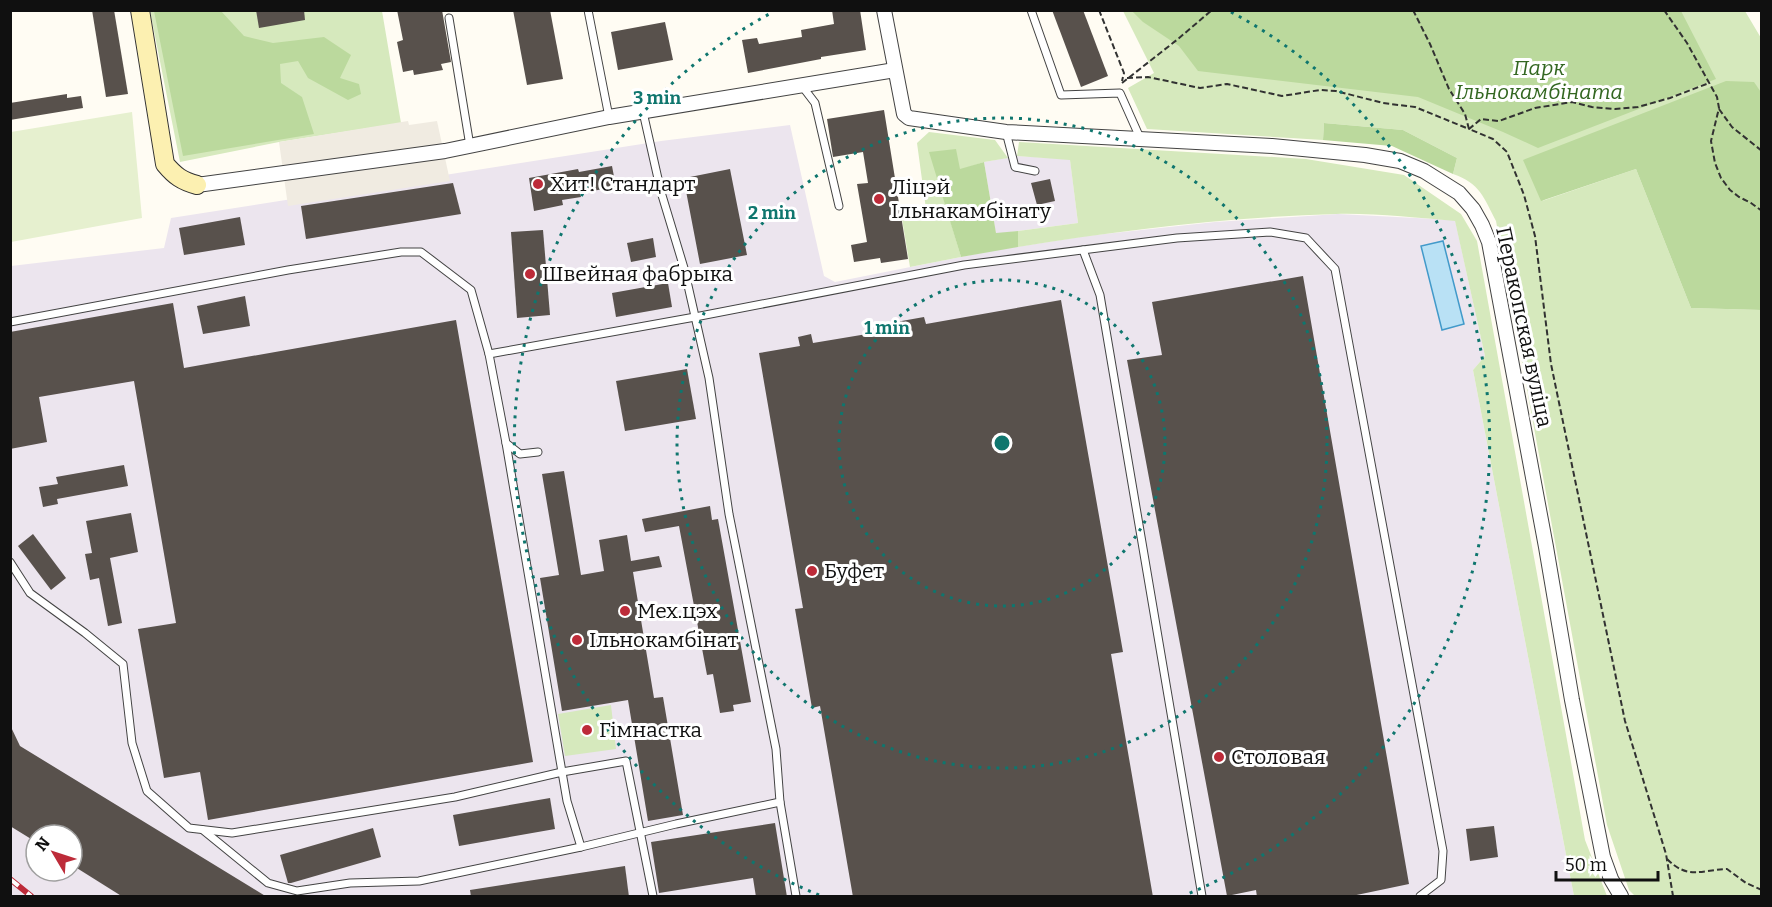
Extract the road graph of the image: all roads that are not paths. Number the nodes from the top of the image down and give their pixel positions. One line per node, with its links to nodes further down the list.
1 (140, 10): 14 (street)
2 (588, 10): 9 (lane)
3 (884, 10): 6 (street)
4 (1031, 10): 11 (lane)
5 (449, 18): 12 (lane)
6 (895, 70): 7 (street); 10 (street, Перакопская вуліца)
7 (802, 86): 8 (street); 15 (lane)
8 (643, 112): 9 (street); 17 (lane)
9 (609, 117): 12 (street)
10 (1006, 132): 11 (street, Перакопская вуліца); 13 (lane)
11 (1142, 140): 32 (street, Перакопская вуліца)
12 (470, 146): 14 (street)
13 (1035, 171)
14 (197, 185)
15 (839, 206)
16 (1083, 250): 17 (lane); 30 (lane); 31 (lane)
17 (695, 317): 19 (lane); 24 (lane)
18 (10, 322): 19 (lane)
19 (489, 354): 20 (lane)
20 (506, 442): 21 (lane); 23 (lane)
21 (538, 452)
22 (10, 562): 25 (lane)
23 (562, 772): 25 (lane); 26 (lane); 27 (lane)
24 (780, 802): 26 (lane); 29 (lane)
25 (203, 830): 27 (lane)
26 (640, 832): 27 (lane); 28 (lane)
27 (581, 847)
28 (653, 897)
29 (796, 897)
30 (1202, 897)
31 (1420, 897)
32 (1621, 897)

